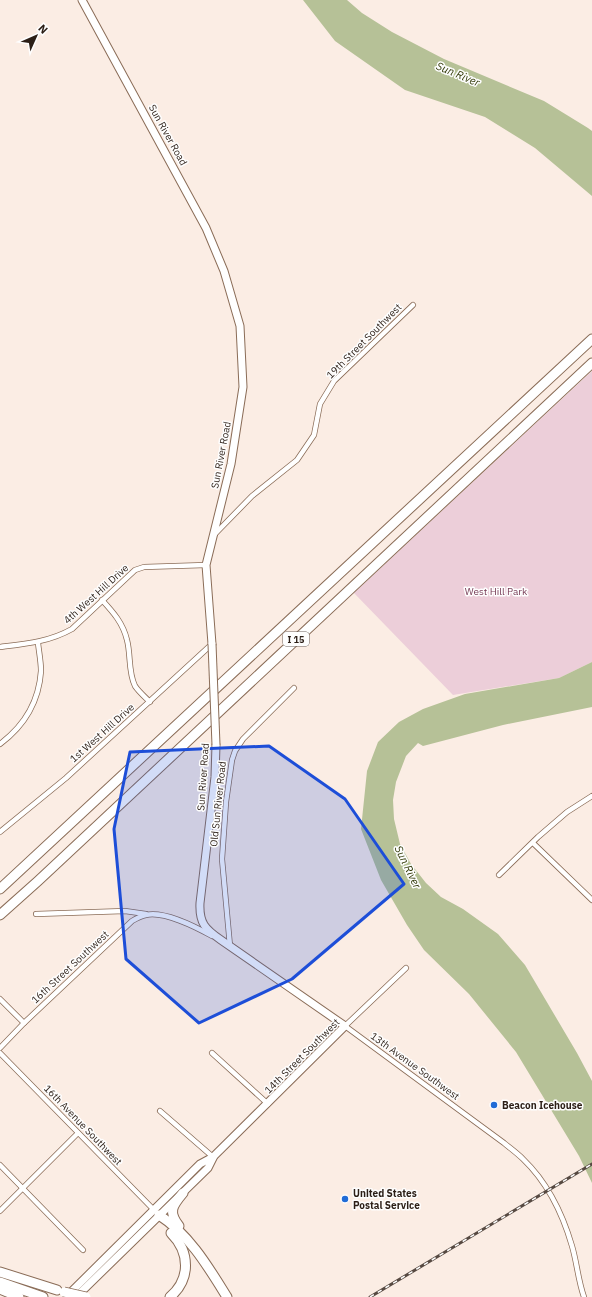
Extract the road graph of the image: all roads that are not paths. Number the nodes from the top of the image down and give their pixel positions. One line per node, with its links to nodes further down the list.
1 (82, 0): 5 (street, Sun River Road)
2 (413, 305): 5 (street, 19th Street Southwest)
3 (592, 339): 18 (highway, I 15)
4 (592, 363): 22 (highway, I 15)
5 (213, 536): 6 (street, Sun River Road)
6 (206, 565): 7 (street, 4th West Hill Drive); 9 (street, Sun River Road)
7 (102, 600): 8 (street, 4th West Hill Drive); 12 (street)
8 (38, 643): 10 (street, 4th West Hill Drive); 13 (street)
9 (212, 644): 12 (street, 1st West Hill Drive); 23 (street, Sun River Road, bridge)
10 (0, 648)
11 (294, 688): 24 (street, Old Sun River Road)
12 (150, 702): 15 (street, 1st West Hill Drive)
13 (0, 744)
14 (592, 796): 16 (street)
15 (0, 832)
16 (532, 843): 17 (street); 19 (street)
17 (499, 875)
18 (0, 889)
19 (592, 900)
20 (36, 914): 21 (street)
21 (148, 914): 23 (street, 13th Avenue Southwest); 27 (street, 16th Street Southwest)
22 (0, 915)
23 (221, 940): 24 (street, 13th Avenue Southwest)
24 (230, 946): 28 (street, 13th Avenue Southwest)
25 (406, 968): 28 (street, 14th Street Southwest)
26 (0, 999): 27 (street)
27 (24, 1023): 29 (street, 16th Street Southwest)
28 (346, 1026): 32 (street, 14th Street Southwest); 53 (street, 13th Avenue Southwest)
29 (0, 1048)
30 (0, 1053): 34 (street, 16th Avenue Southwest)
31 (212, 1053): 32 (street)
32 (268, 1104): 35 (street, 14th Street Southwest)
33 (160, 1110): 35 (street)
34 (78, 1132): 37 (street); 40 (street, 16th Avenue Southwest)
35 (213, 1157): 38 (street, 14th Street Southwest); 40 (street, 14th Street Southwest)
36 (0, 1165): 37 (street)
37 (22, 1188): 39 (street); 41 (street)
38 (183, 1193): 40 (street, 14th Street Southwest); 42 (highway)
39 (0, 1211)
40 (157, 1213): 42 (highway); 46 (street, 14th Street Southwest); 49 (street, 14th Street Southwest); 51 (highway)
41 (83, 1250)
42 (196, 1251): 52 (highway)
43 (0, 1272): 46 (highway)
44 (0, 1282): 48 (highway)
45 (0, 1288): 47 (highway)
46 (62, 1293): 49 (highway, bridge); 50 (highway, bridge)
47 (19, 1297)
48 (43, 1297)
49 (77, 1297)
50 (86, 1297)
51 (170, 1297)
52 (227, 1297)
53 (584, 1297)

